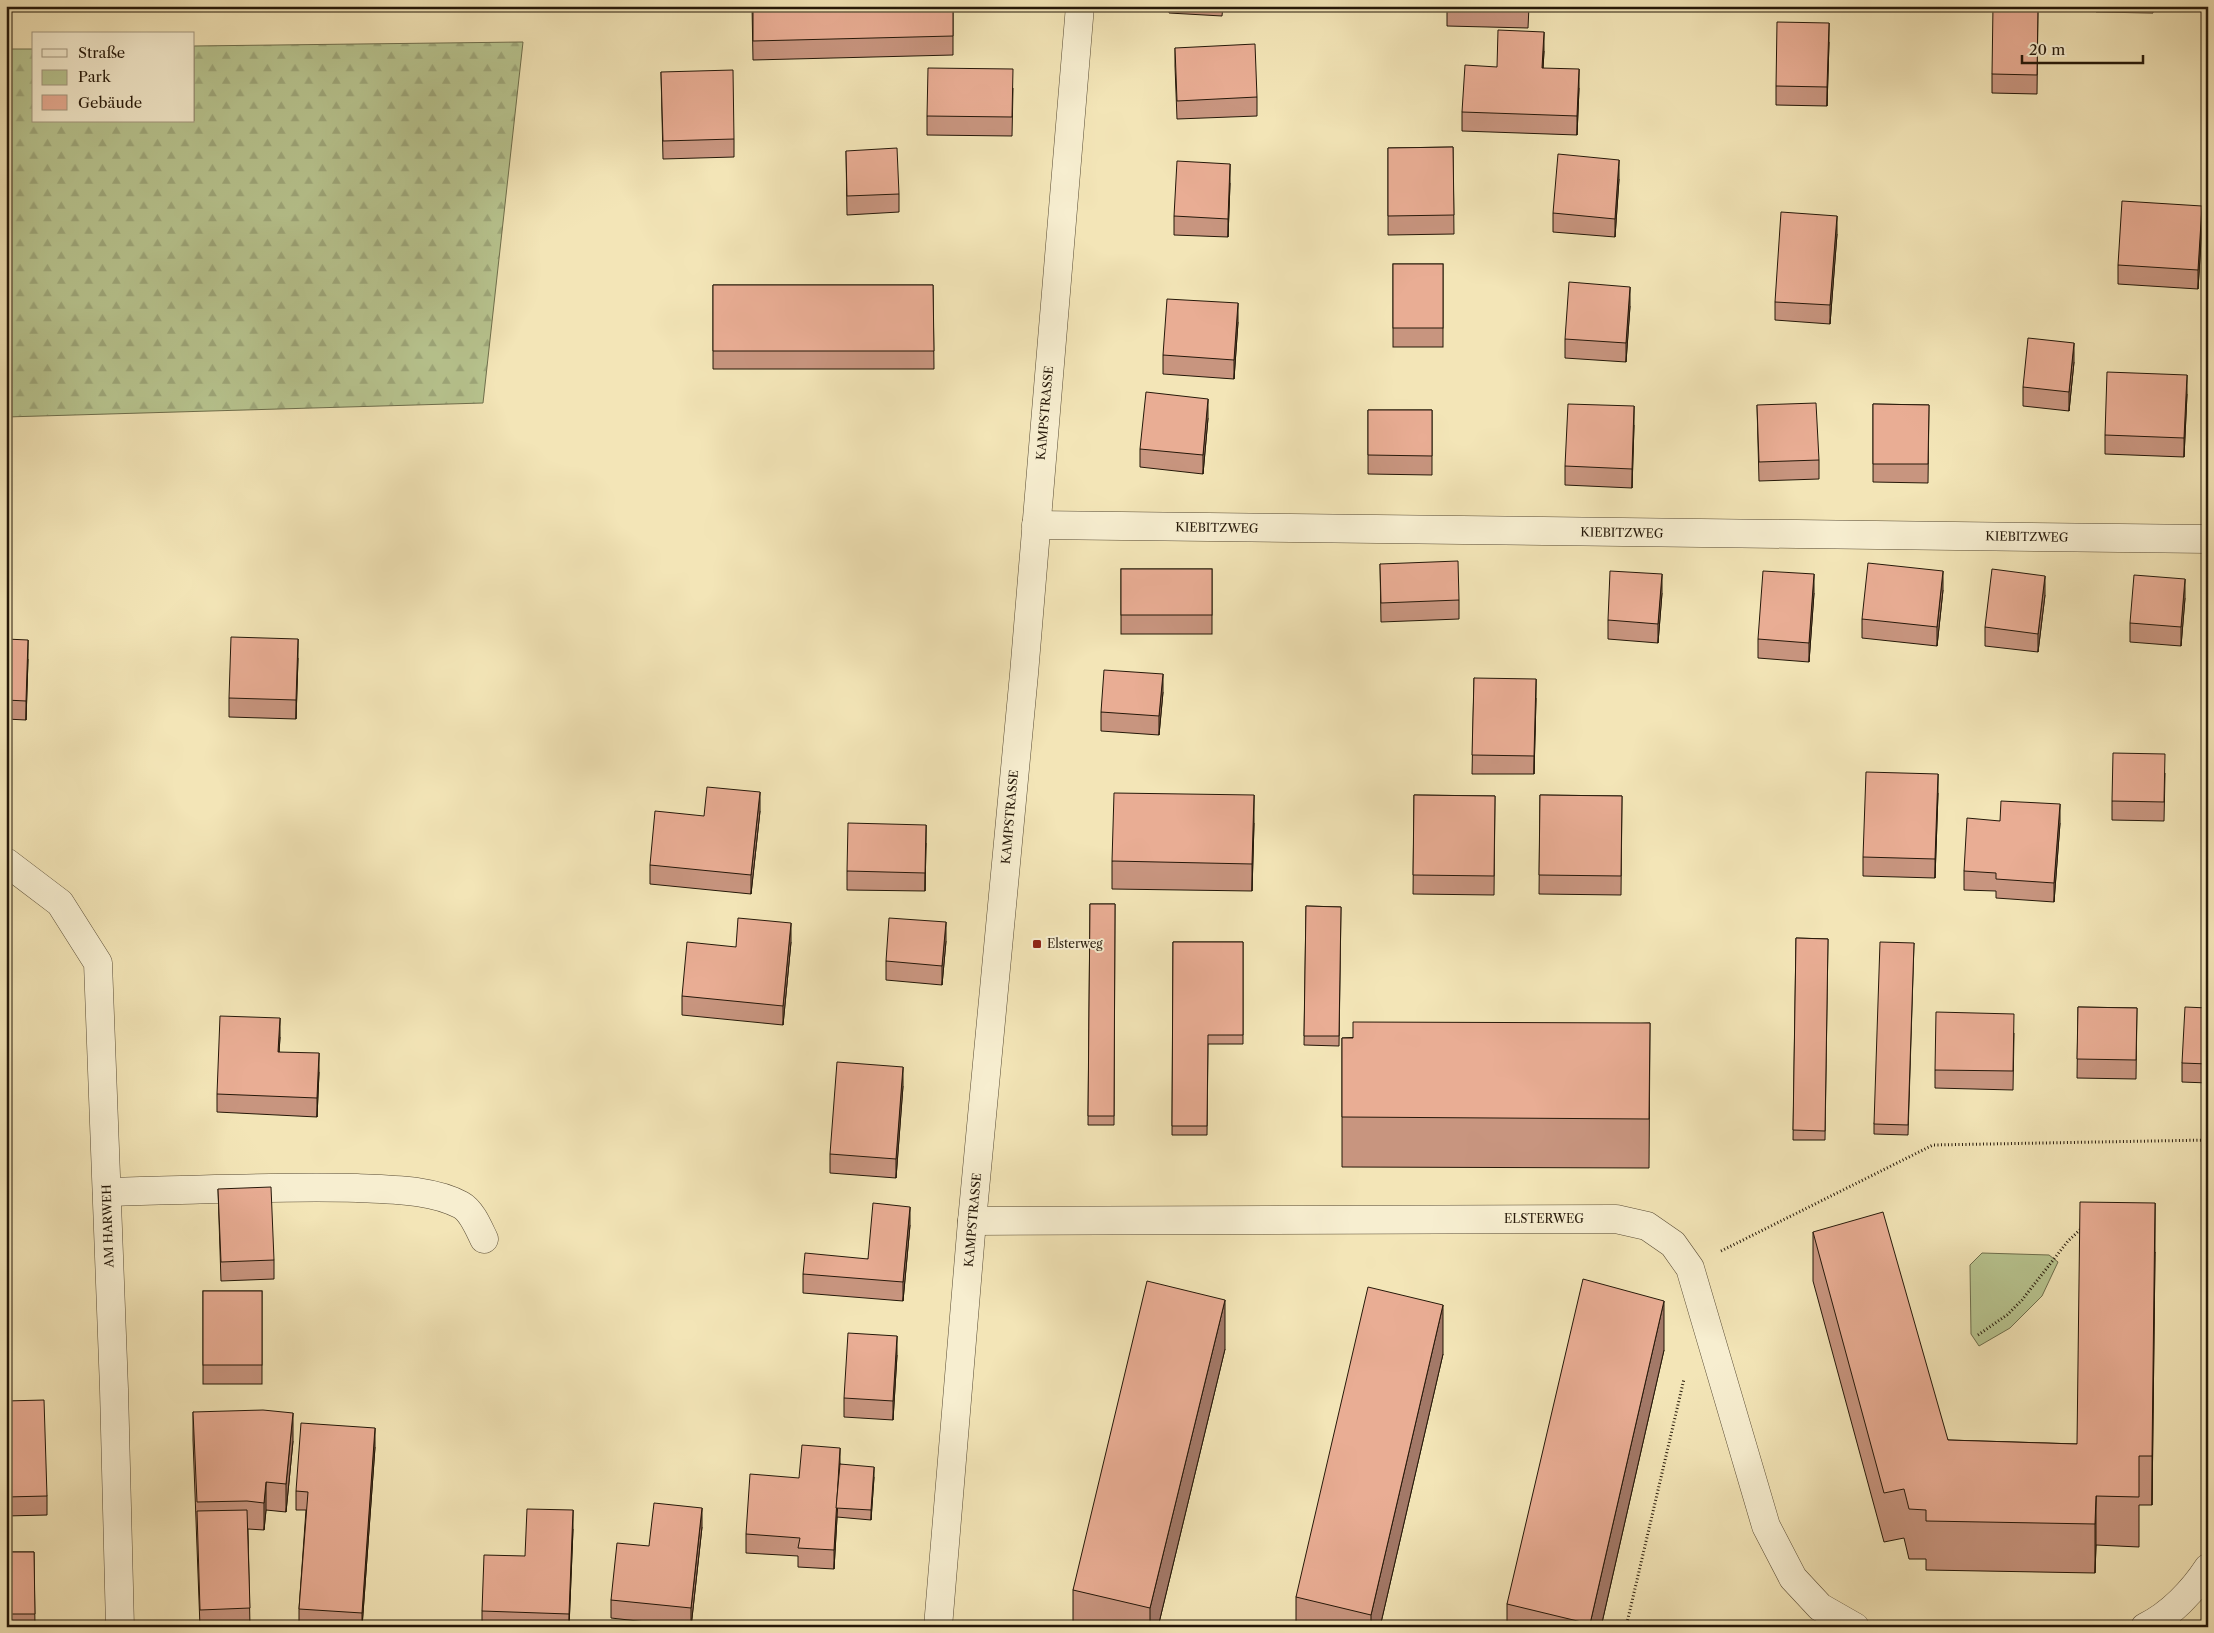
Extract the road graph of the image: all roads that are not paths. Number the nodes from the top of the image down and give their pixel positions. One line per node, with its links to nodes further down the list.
1 (1080, 6): 2 (street, KAMPSTRASSE)
2 (1036, 525): 3 (street, KIEBITZWEG); 6 (street, KAMPSTRASSE)
3 (2208, 540)
4 (6, 862): 5 (street, AM HARWEH)
5 (107, 1192): 7 (street); 9 (street, AM HARWEH)
6 (972, 1221): 10 (street, KAMPSTRASSE); 11 (street, ELSTERWEG)
7 (484, 1239)
8 (2208, 1568): 12 (street)
9 (120, 1627)
10 (938, 1627)
11 (1855, 1627)
12 (2145, 1627)

